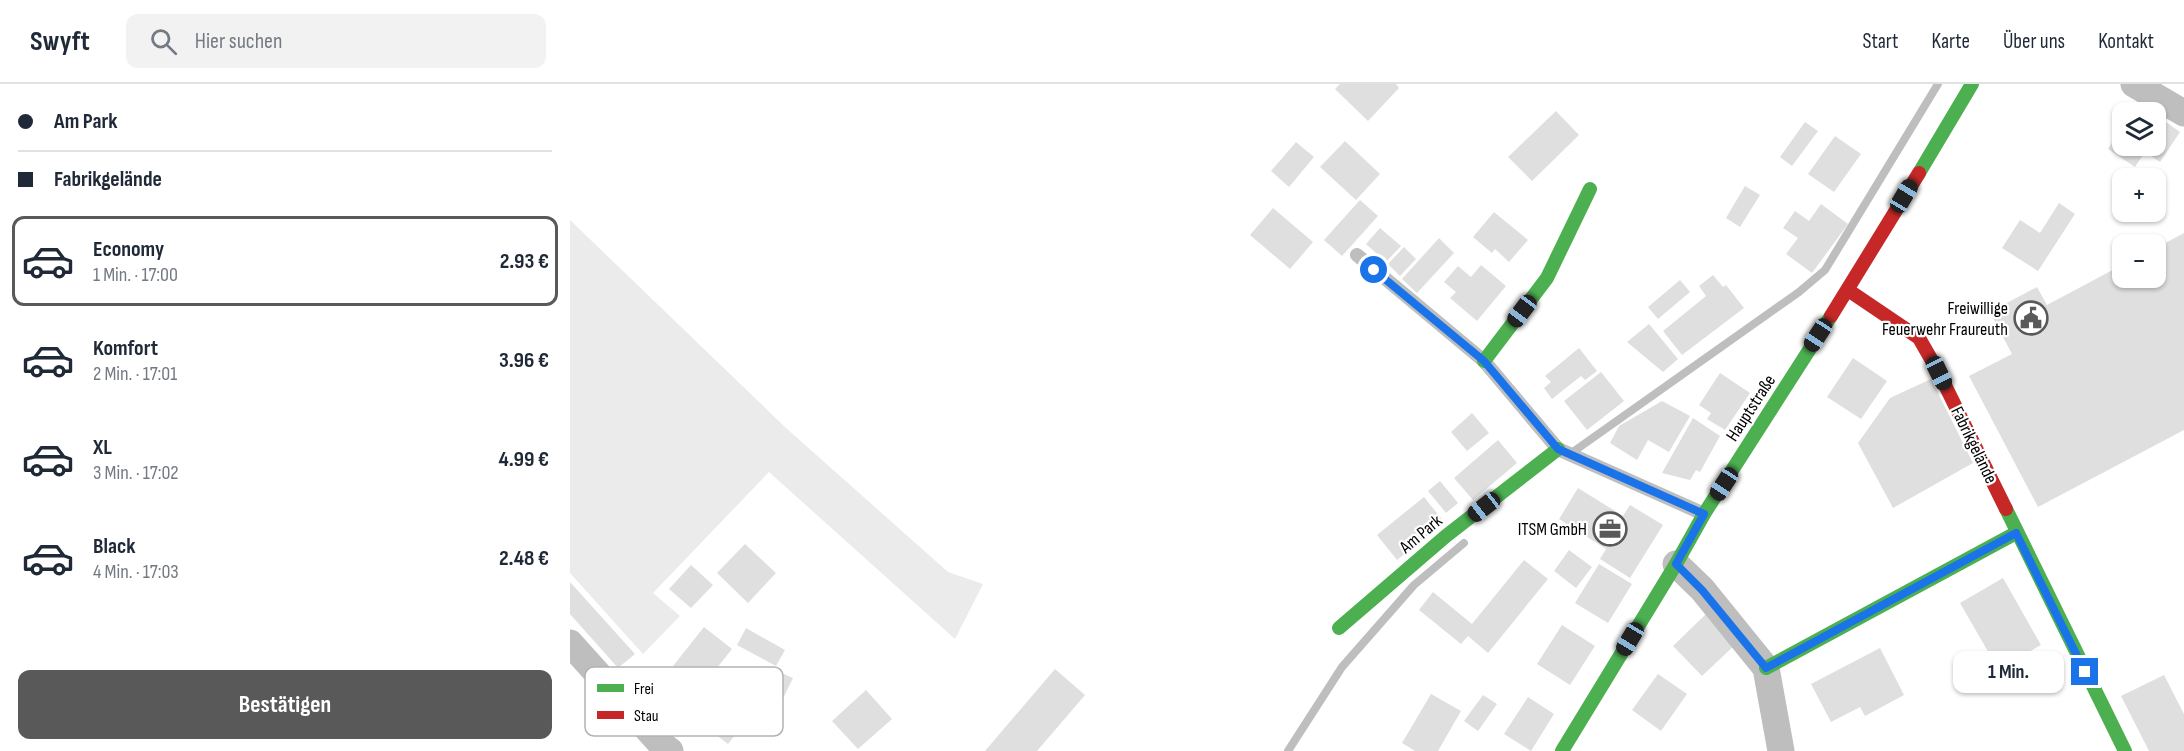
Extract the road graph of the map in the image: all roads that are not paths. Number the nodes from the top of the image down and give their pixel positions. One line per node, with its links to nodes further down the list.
1 (1972, 84): 6 (street, Hauptstraße)
2 (2134, 84): 3 (street)
3 (2184, 113)
4 (1590, 189): 7 (street)
5 (1357, 255): 7 (lane)
6 (1848, 290): 9 (street, Hauptstraße); 10 (street, Fabrikgelände)
7 (1484, 361): 8 (lane)
8 (1558, 449): 9 (lane); 12 (street, Am Park)
9 (1704, 514): 11 (street, Hauptstraße)
10 (2016, 533): 15 (street); 20 (street, Fabrikgelände)
11 (1676, 564): 15 (street); 18 (street, Hauptstraße)
12 (1339, 628)
13 (570, 643): 14 (street)
14 (592, 667)
15 (1766, 668): 19 (street)
16 (654, 736): 17 (street)
17 (670, 751)
18 (1562, 751)
19 (1781, 751)
20 (2125, 751)

